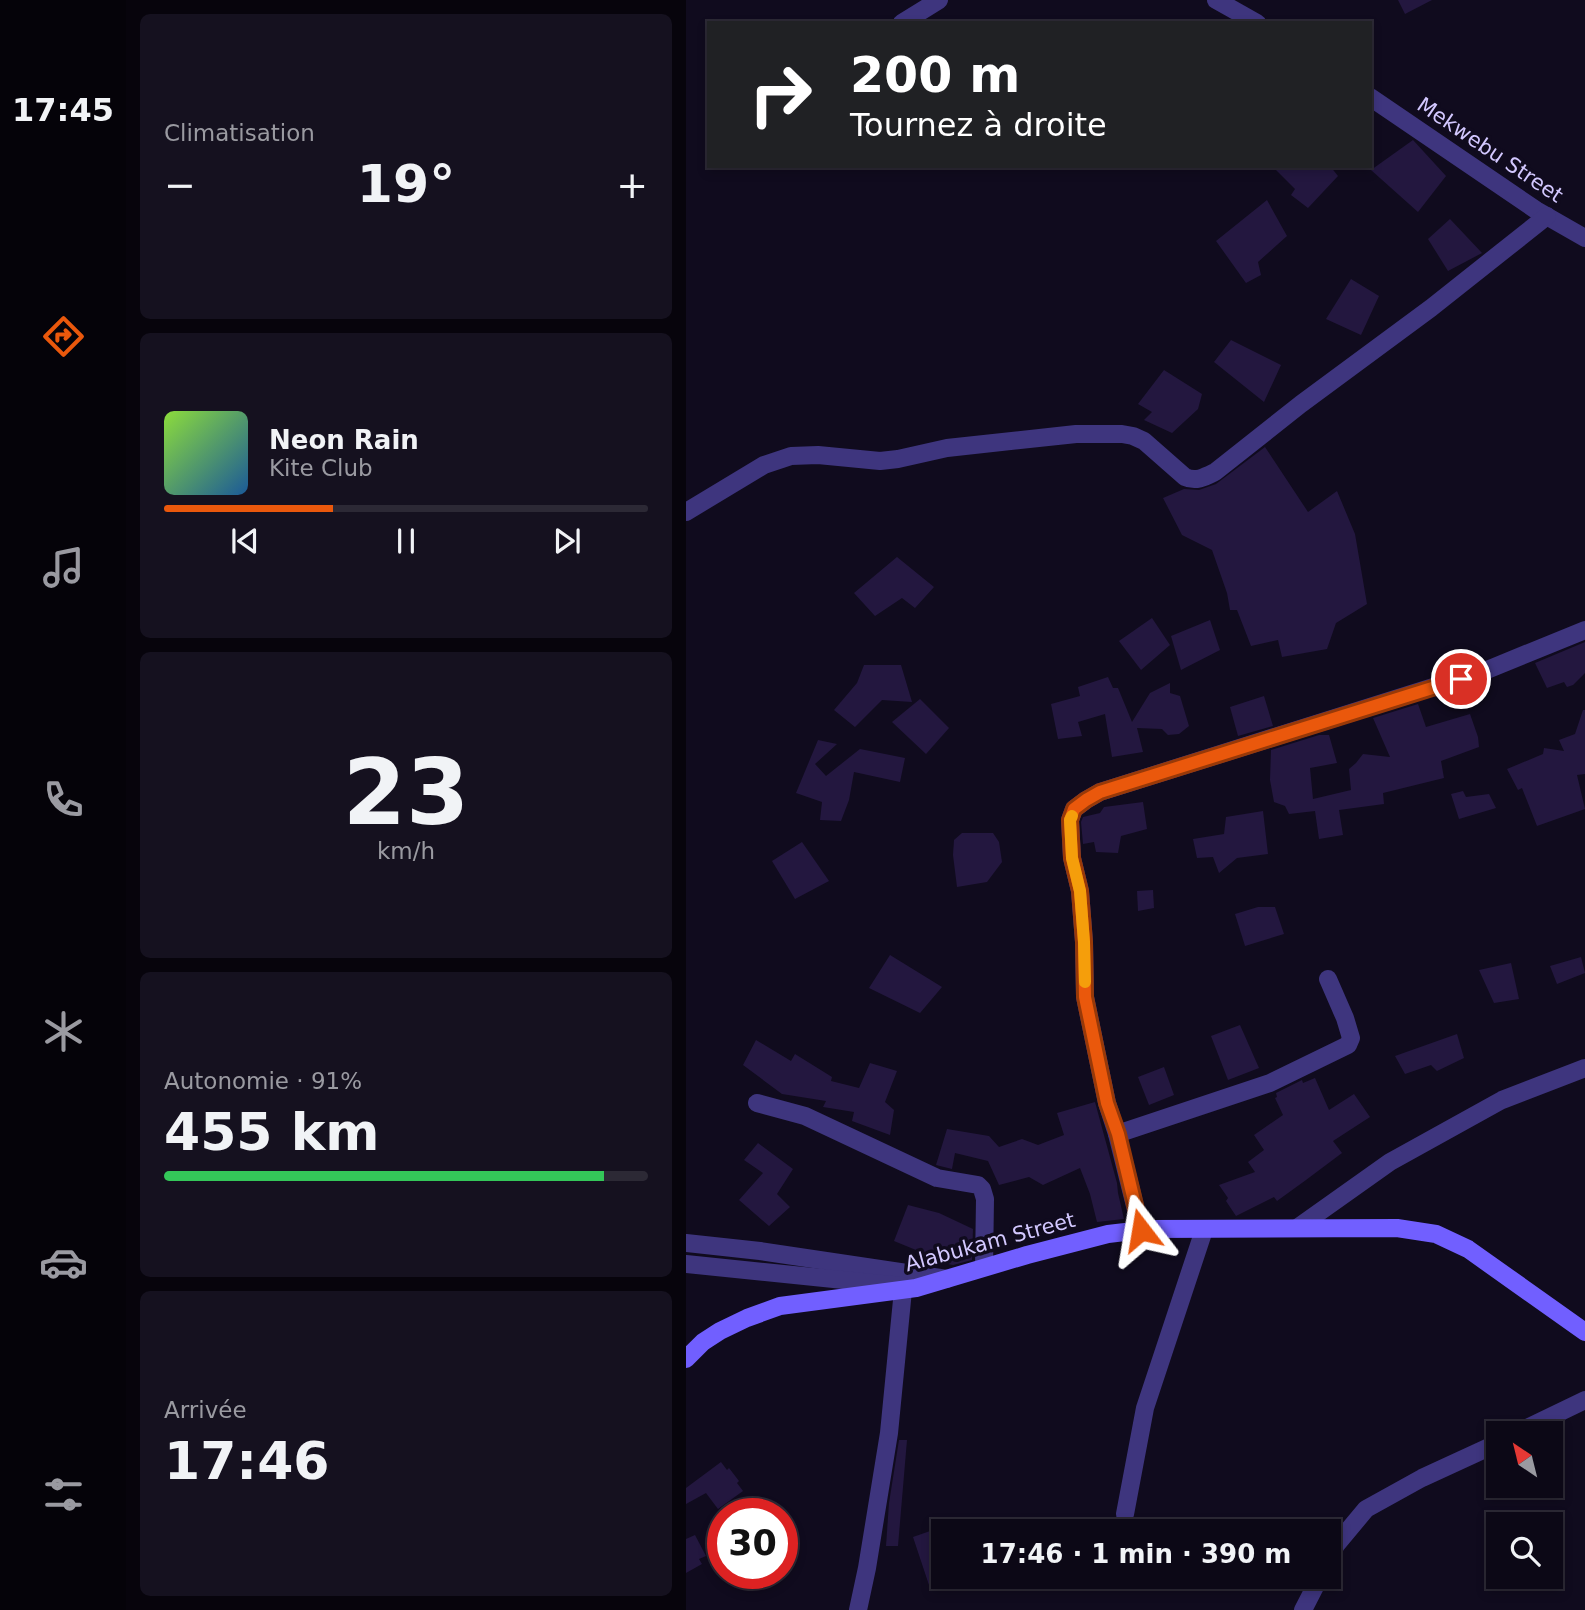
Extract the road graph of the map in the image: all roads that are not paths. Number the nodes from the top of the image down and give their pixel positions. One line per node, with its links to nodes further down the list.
1 (939, 0): 3 (street)
2 (1216, 0): 4 (street)
3 (905, 21)
4 (1253, 21)
5 (1372, 98): 6 (street, Mekwebu Street)
6 (1547, 216): 7 (street, Mekwebu Street); 8 (street)
7 (1585, 238)
8 (686, 512)
9 (1585, 630): 13 (street)
10 (1328, 979): 13 (street)
11 (1585, 1068): 14 (street)
12 (757, 1104): 19 (street)
13 (1118, 1134): 15 (street)
14 (1297, 1228): 16 (street, Alabukam Street); 22 (street, Alabukam Street)
15 (1141, 1230): 16 (street, Alabukam Street); 19 (street, Alabukam Street)
16 (1205, 1230): 27 (street)
17 (686, 1243): 20 (street)
18 (686, 1264): 21 (street)
19 (984, 1267): 20 (street, Alabukam Street)
20 (947, 1279): 21 (street, Alabukam Street)
21 (910, 1289): 23 (street, Alabukam Street); 30 (street)
22 (1585, 1332)
23 (686, 1359)
24 (1585, 1399): 25 (street)
25 (1541, 1421)
26 (1486, 1449): 28 (street)
27 (1125, 1514)
28 (1341, 1539)
29 (1314, 1589): 31 (street)
30 (858, 1610)
31 (1303, 1610)

